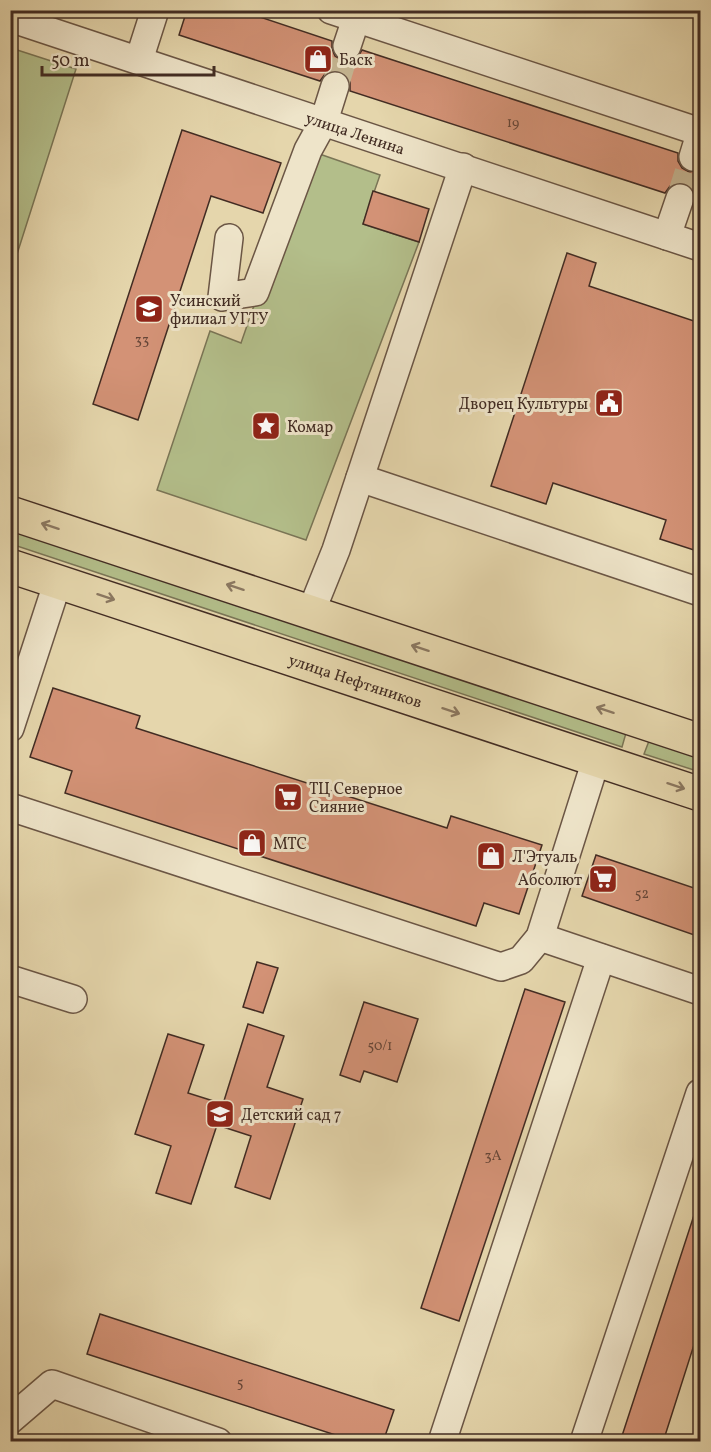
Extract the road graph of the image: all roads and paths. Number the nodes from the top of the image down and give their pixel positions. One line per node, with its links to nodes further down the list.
1 (155, 10): 6 (street)
2 (330, 10): 3 (street)
3 (359, 15): 5 (street); 9 (street)
4 (10, 18): 6 (street, улица Ленина)
5 (348, 46)
6 (139, 60): 8 (street, улица Ленина)
7 (335, 86): 8 (street)
8 (324, 121): 10 (street, улица Ленина); 13 (street)
9 (698, 141)
10 (463, 167): 12 (street, улица Ленина); 15 (street)
11 (680, 198): 12 (street)
12 (667, 236): 14 (street, улица Ленина)
13 (229, 238)
14 (700, 247)
15 (360, 478): 19 (street); 20 (street)
16 (10, 513): 20 (main road, one-way to 16)
17 (10, 566): 18 (main road, улица Нефтяников)
18 (58, 581): 22 (street); 24 (main road, улица Нефтяников, one-way to 24)
19 (700, 592)
20 (311, 612): 21 (main road, one-way to 20)
21 (642, 722): 23 (main road); 24 (main road)
22 (10, 728)
23 (700, 741)
24 (611, 765): 25 (main road, улица Нефтяников, one-way to 25); 27 (street)
25 (700, 794)
26 (10, 807): 27 (street)
27 (540, 937): 28 (street)
28 (601, 958): 30 (street); 35 (street)
29 (10, 979): 31 (street)
30 (700, 991)
31 (73, 999)
32 (699, 1105): 36 (street)
33 (10, 1420): 34 (street)
34 (218, 1442)
35 (442, 1442)
36 (584, 1442)

